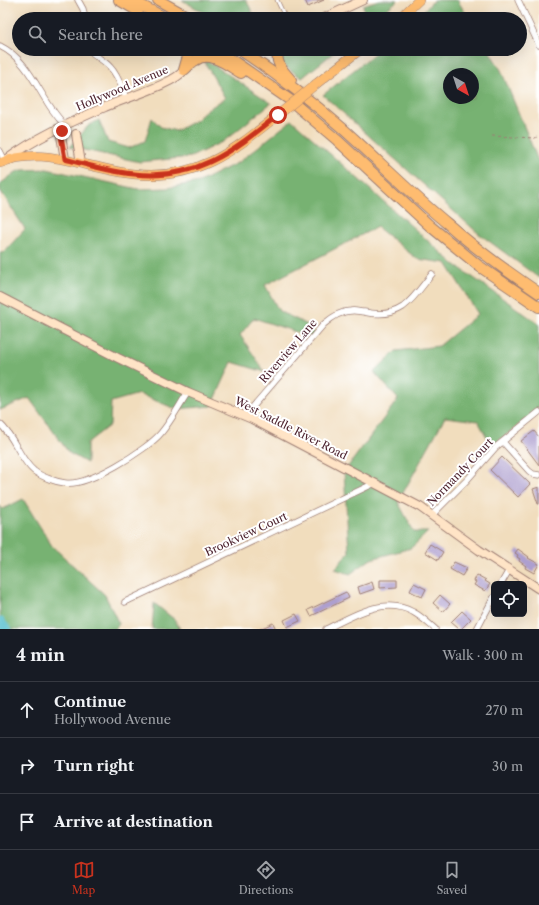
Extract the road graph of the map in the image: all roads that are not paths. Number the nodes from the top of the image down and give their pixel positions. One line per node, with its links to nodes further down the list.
1 (78, 0): 9 (street)
2 (119, 0): 10 (highway)
3 (132, 0): 11 (highway)
4 (158, 0): 12 (highway)
5 (276, 0): 13 (lane)
6 (363, 0): 14 (street)
7 (419, 0): 15 (main road)
8 (518, 0): 16 (street)
9 (84, 12)
10 (141, 12)
11 (154, 12)
12 (180, 12)
13 (282, 12)
14 (337, 12)
15 (406, 12)
16 (524, 12)
17 (527, 19): 18 (street)
18 (539, 45)
19 (0, 46): 20 (street)
20 (12, 54)
21 (14, 56): 33 (street)
22 (96, 56): 30 (street)
23 (188, 56): 28 (highway)
24 (226, 56): 29 (highway)
25 (249, 56): 31 (highway)
26 (277, 56): 31 (highway)
27 (352, 56): 38 (main road, bridge)
28 (184, 70): 29 (highway); 30 (street, Hollywood Avenue)
29 (272, 87): 42 (highway)
30 (126, 98): 32 (street, Hollywood Avenue)
31 (310, 100): 40 (highway)
32 (88, 115): 33 (street, Hollywood Avenue); 34 (street)
33 (66, 126): 34 (street); 36 (street); 37 (street, Hollywood Avenue)
34 (76, 134): 38 (street)
35 (0, 151): 37 (street)
36 (65, 159): 37 (main road); 38 (main road)
37 (2, 162)
38 (81, 163)
39 (432, 274): 45 (street, Riverview Lane)
40 (539, 293)
41 (0, 297): 43 (street, West Saddle River Road)
42 (539, 307)
43 (188, 392): 45 (street, West Saddle River Road); 46 (street)
44 (539, 412): 47 (street, Normandy Court)
45 (245, 416): 49 (street, West Saddle River Road)
46 (0, 424)
47 (502, 442): 48 (street, Normandy Court); 50 (street, Normandy Court)
48 (539, 474)
49 (375, 484): 50 (street, West Saddle River Road); 54 (street, Brookview Court)
50 (432, 516): 51 (street, West Saddle River Road)
51 (509, 570): 52 (street); 53 (street, West Saddle River Road)
52 (503, 581)
53 (538, 586)
54 (125, 602)
55 (491, 603): 58 (street)
56 (326, 629): 57 (street)
57 (435, 629)
58 (477, 629)

